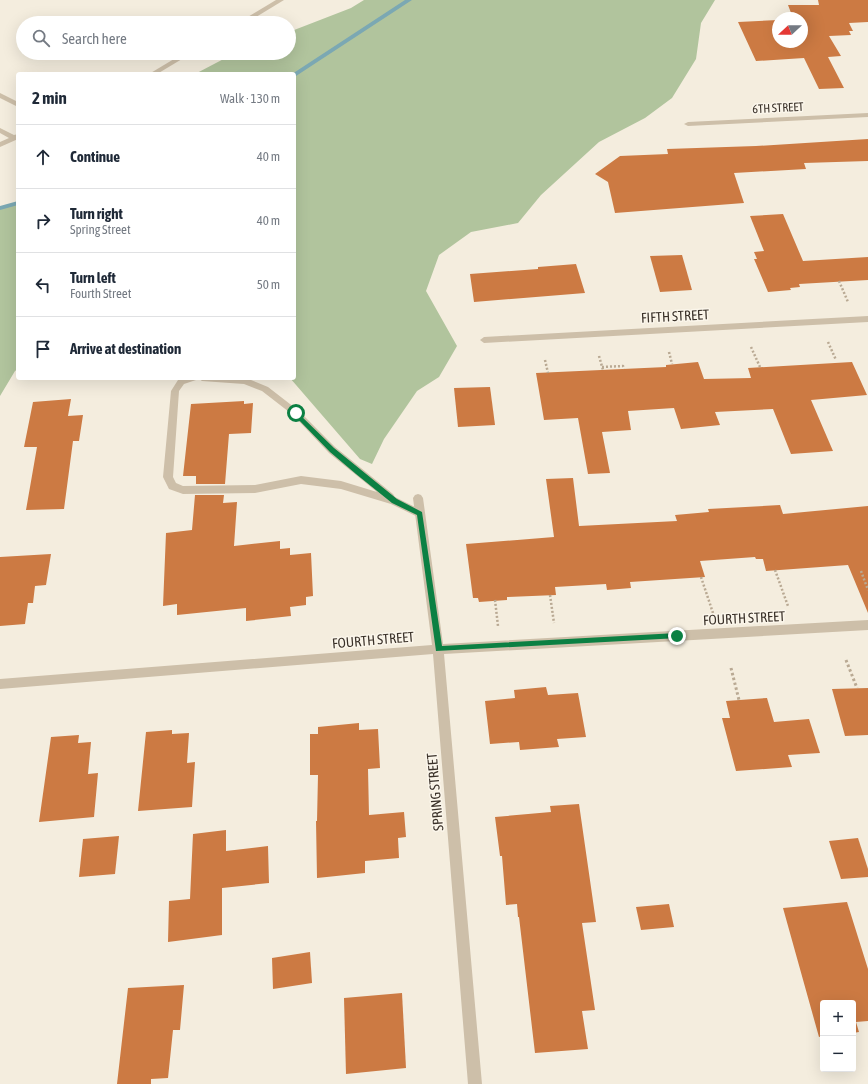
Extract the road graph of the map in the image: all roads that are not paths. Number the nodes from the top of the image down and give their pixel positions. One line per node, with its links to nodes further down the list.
1 (281, 0): 2 (street)
2 (253, 16)
3 (177, 60): 4 (street)
4 (156, 72)
5 (0, 95): 6 (street)
6 (16, 104)
7 (868, 114): 8 (street, 6TH STREET)
8 (688, 124)
9 (0, 130): 10 (street)
10 (16, 137): 11 (street); 12 (street)
11 (0, 139)
12 (0, 145)
13 (868, 319): 14 (street, FIFTH STREET)
14 (484, 340)
15 (187, 380): 18 (street)
16 (231, 380): 18 (street)
17 (418, 498): 19 (street, SPRING STREET)
18 (394, 501): 19 (street)
19 (420, 514): 21 (street, SPRING STREET)
20 (868, 625): 21 (street, FOURTH STREET)
21 (438, 649): 22 (street, FOURTH STREET); 23 (street, SPRING STREET)
22 (0, 684)
23 (475, 1084)

